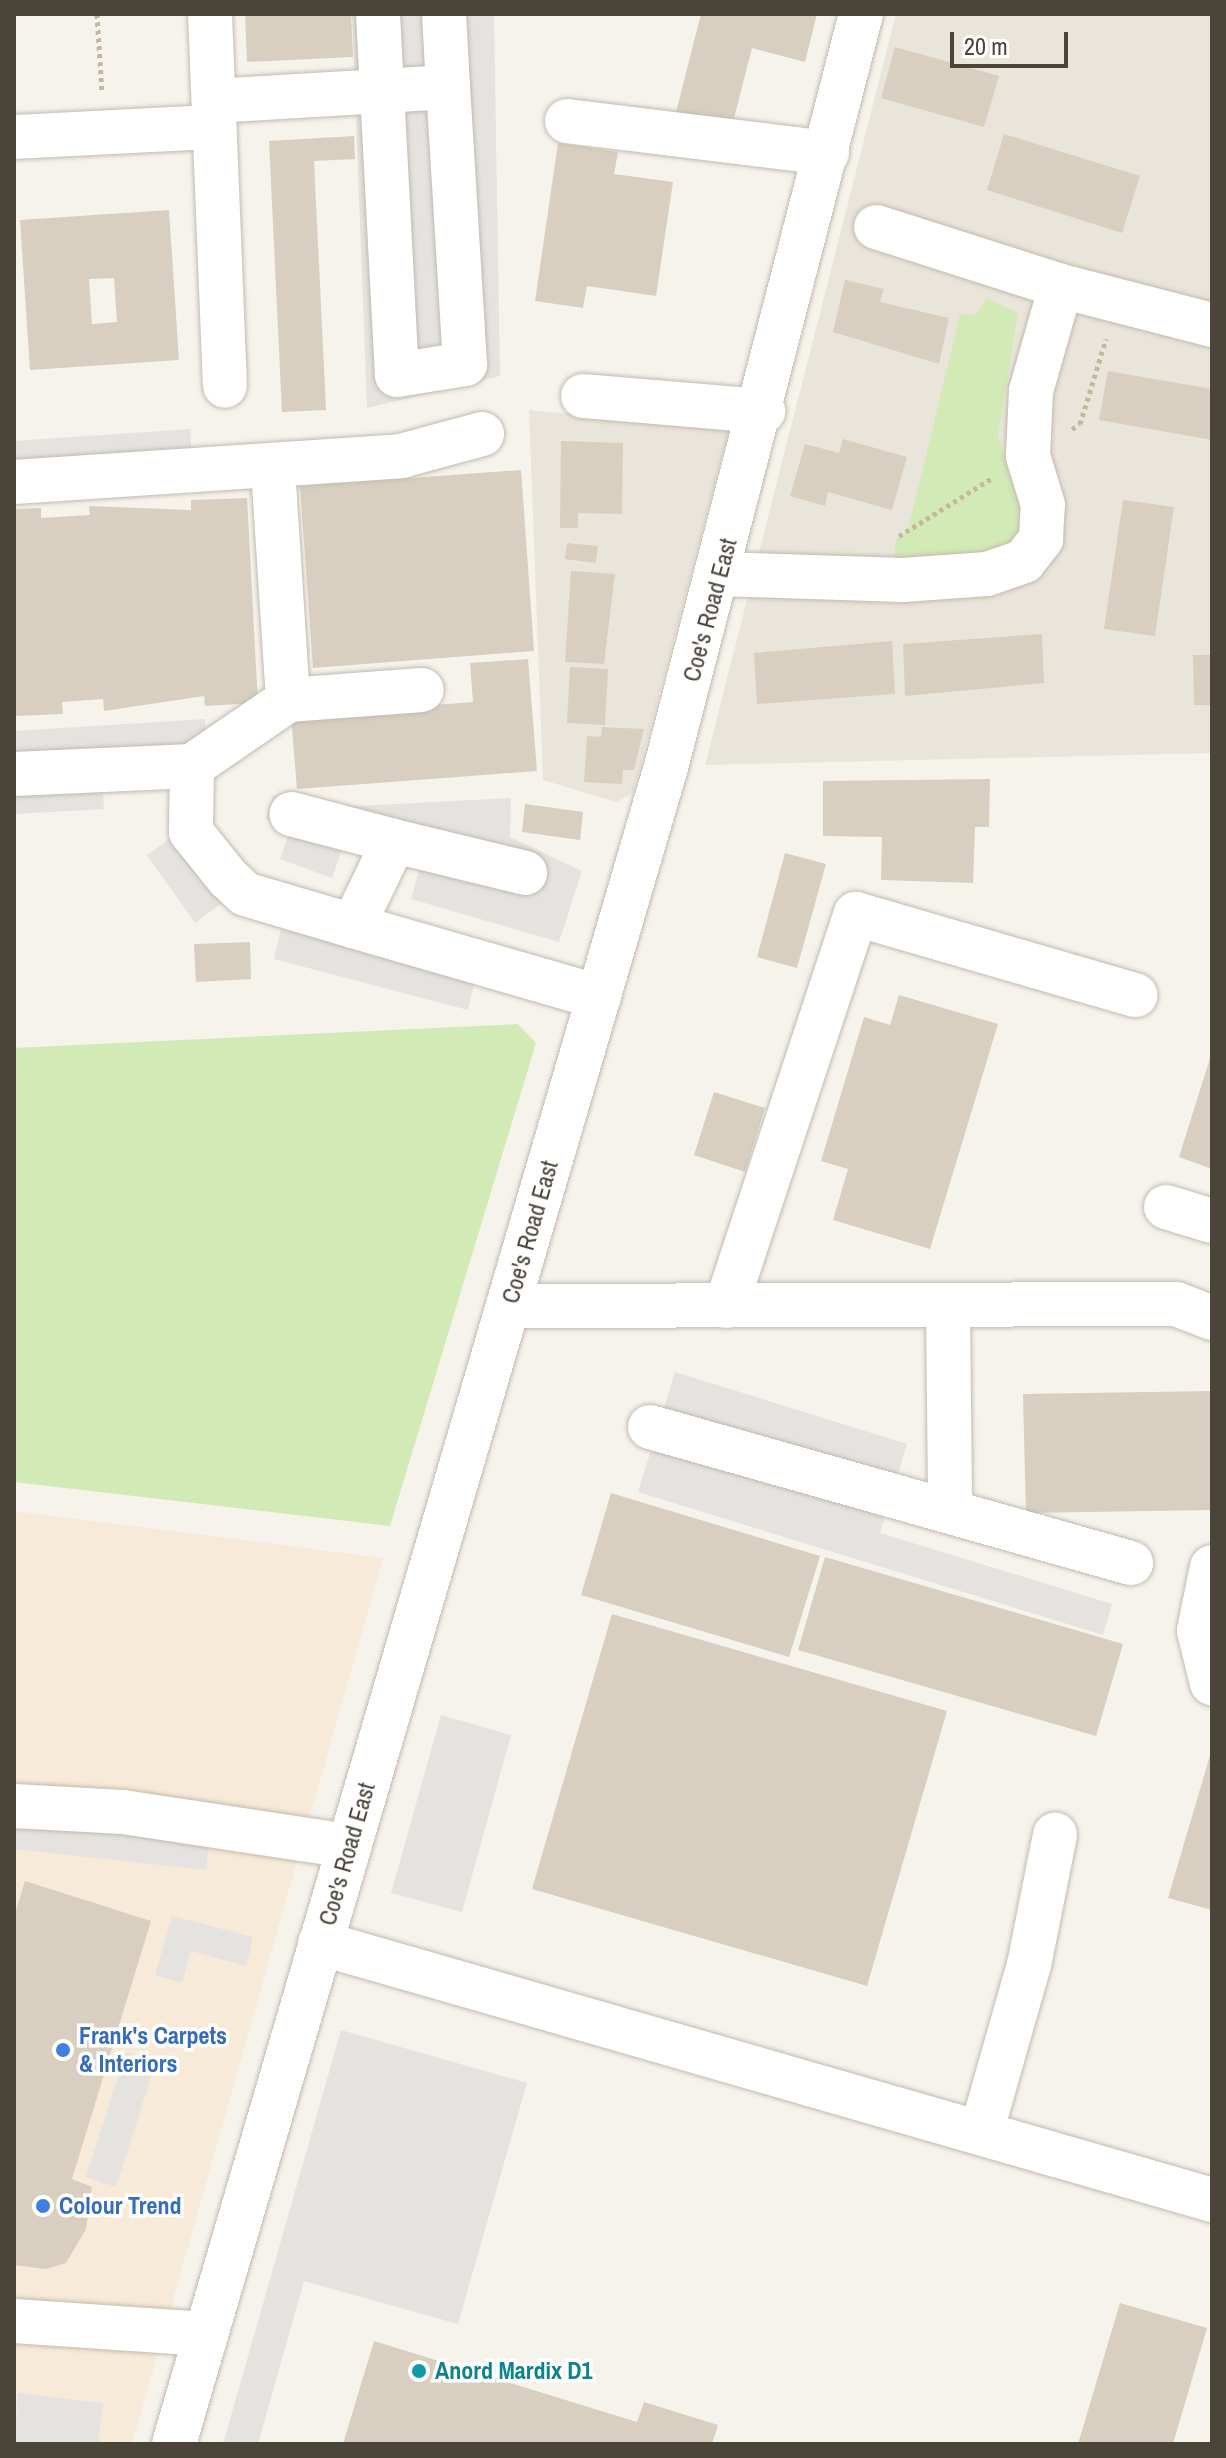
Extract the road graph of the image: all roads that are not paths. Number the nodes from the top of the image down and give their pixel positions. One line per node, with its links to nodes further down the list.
1 (210, 14): 7 (street)
2 (378, 14): 6 (street)
3 (444, 14): 5 (street)
4 (861, 14): 10 (street, Coe's Road East)
5 (448, 87): 6 (street); 6 (street)
6 (382, 91): 7 (street)
7 (214, 114): 9 (street); 14 (street)
8 (567, 121): 10 (street)
9 (14, 137)
10 (827, 153): 16 (street, Coe's Road East)
11 (876, 227): 12 (street)
12 (1061, 286): 13 (street); 20 (street)
13 (1212, 325)
14 (225, 386)
15 (583, 396): 16 (street)
16 (763, 411): 20 (street, Coe's Road East)
17 (482, 434): 18 (street)
18 (273, 466): 19 (street); 22 (street)
19 (14, 482)
20 (720, 574): 30 (street, Coe's Road East)
21 (422, 690): 22 (street)
22 (288, 700): 23 (street)
23 (192, 766): 24 (street); 28 (street)
24 (14, 774)
25 (291, 814): 26 (street)
26 (394, 841): 27 (street); 28 (street)
27 (525, 873)
28 (353, 926): 30 (street)
29 (1135, 995): 34 (street)
30 (599, 997): 33 (street, Coe's Road East)
31 (1166, 1207): 32 (street)
32 (1212, 1221)
33 (508, 1306): 34 (street); 44 (street, Coe's Road East)
34 (726, 1306): 35 (street)
35 (948, 1306): 36 (street); 38 (street)
36 (1212, 1318)
37 (650, 1427): 38 (street)
38 (950, 1507): 39 (street)
39 (1131, 1563)
40 (1206, 1588): 41 (street)
41 (1212, 1683)
42 (14, 1806): 44 (street)
43 (1055, 1835): 46 (street)
44 (349, 1846): 45 (street, Coe's Road East)
45 (320, 1943): 46 (street); 49 (street, Coe's Road East)
46 (981, 2133): 47 (street)
47 (1212, 2200)
48 (14, 2321): 49 (street)
49 (206, 2334): 50 (street, Coe's Road East)
50 (174, 2444)

